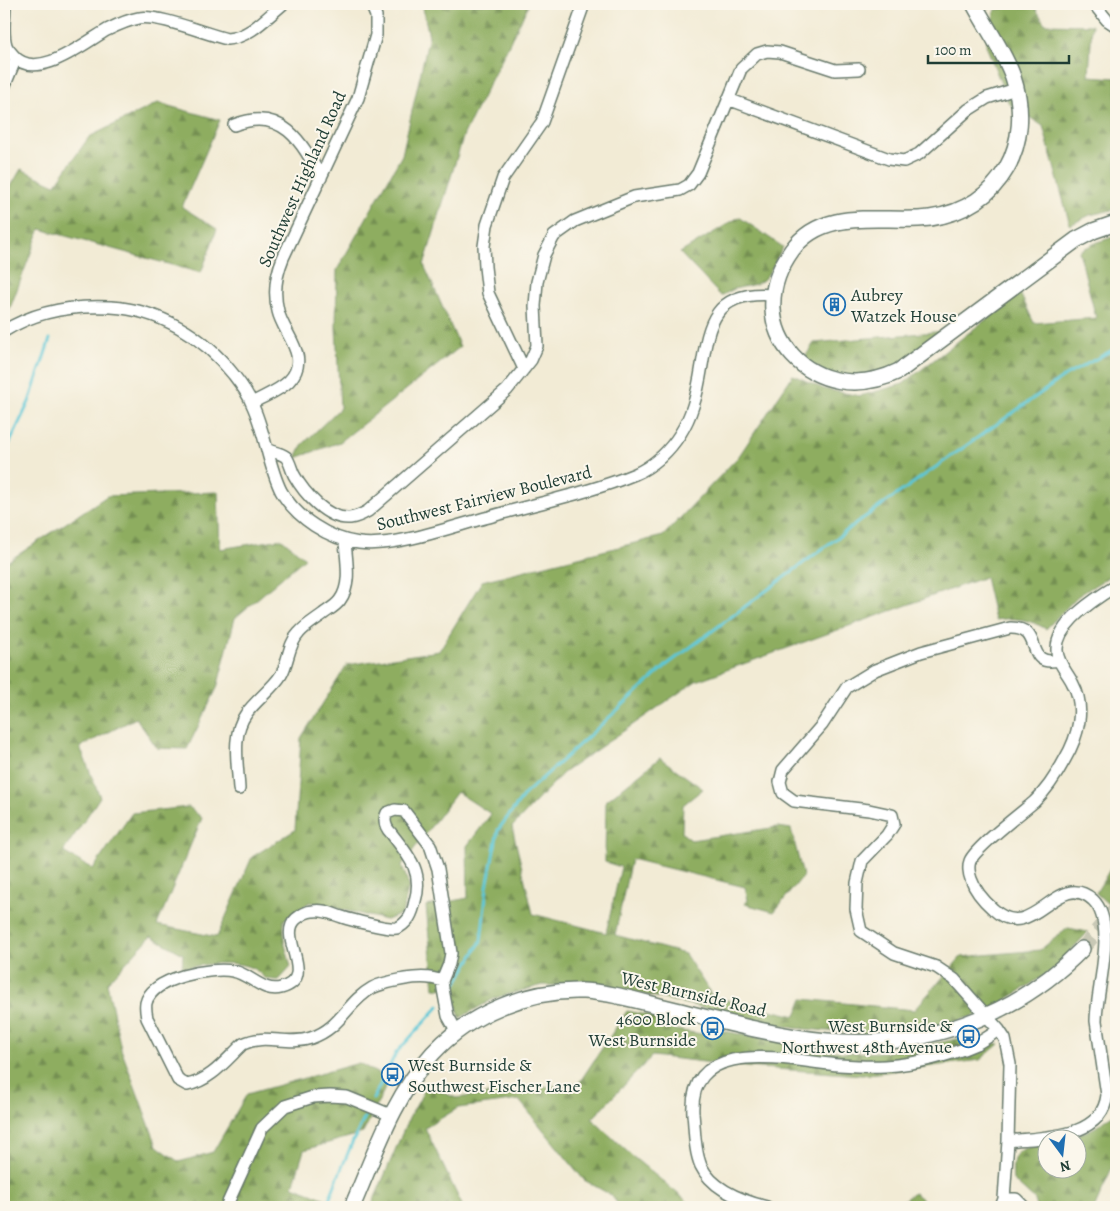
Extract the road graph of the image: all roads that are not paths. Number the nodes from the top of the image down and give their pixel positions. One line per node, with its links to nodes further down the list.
1 (5, 4): 8 (street)
2 (283, 4): 8 (street)
3 (371, 4): 14 (street, Southwest Highland Road)
4 (584, 4): 18 (street)
5 (974, 4): 11 (main road)
6 (1094, 4): 7 (street)
7 (1116, 26)
8 (16, 58): 10 (street)
9 (859, 69): 12 (street)
10 (4, 87)
11 (1016, 89): 12 (street); 16 (main road)
12 (728, 99): 18 (street)
13 (234, 125): 14 (street)
14 (321, 178): 19 (street, Southwest Highland Road)
15 (1116, 223): 16 (main road)
16 (773, 295): 21 (street, Southwest Fairview Boulevard)
17 (4, 330): 19 (street, Southwest Fairview Boulevard)
18 (524, 369): 20 (street)
19 (252, 403): 20 (street, Southwest Fairview Boulevard)
20 (268, 450): 21 (street, Southwest Fairview Boulevard)
21 (345, 541): 24 (street)
22 (1116, 586): 23 (street)
23 (1059, 660): 27 (street); 31 (street)
24 (239, 789)
25 (1082, 949): 27 (main road, West Burnside Road)
26 (442, 981): 26 (street); 29 (street)
27 (988, 1016): 28 (street); 29 (main road, West Burnside Road)
28 (999, 1030): 31 (street); 35 (street)
29 (457, 1032): 30 (main road, West Burnside Road)
30 (391, 1115): 33 (street); 34 (main road, West Burnside Road)
31 (1008, 1141): 32 (street)
32 (1003, 1203): 36 (street)
33 (226, 1207)
34 (352, 1207)
35 (767, 1207)
36 (1024, 1207)

